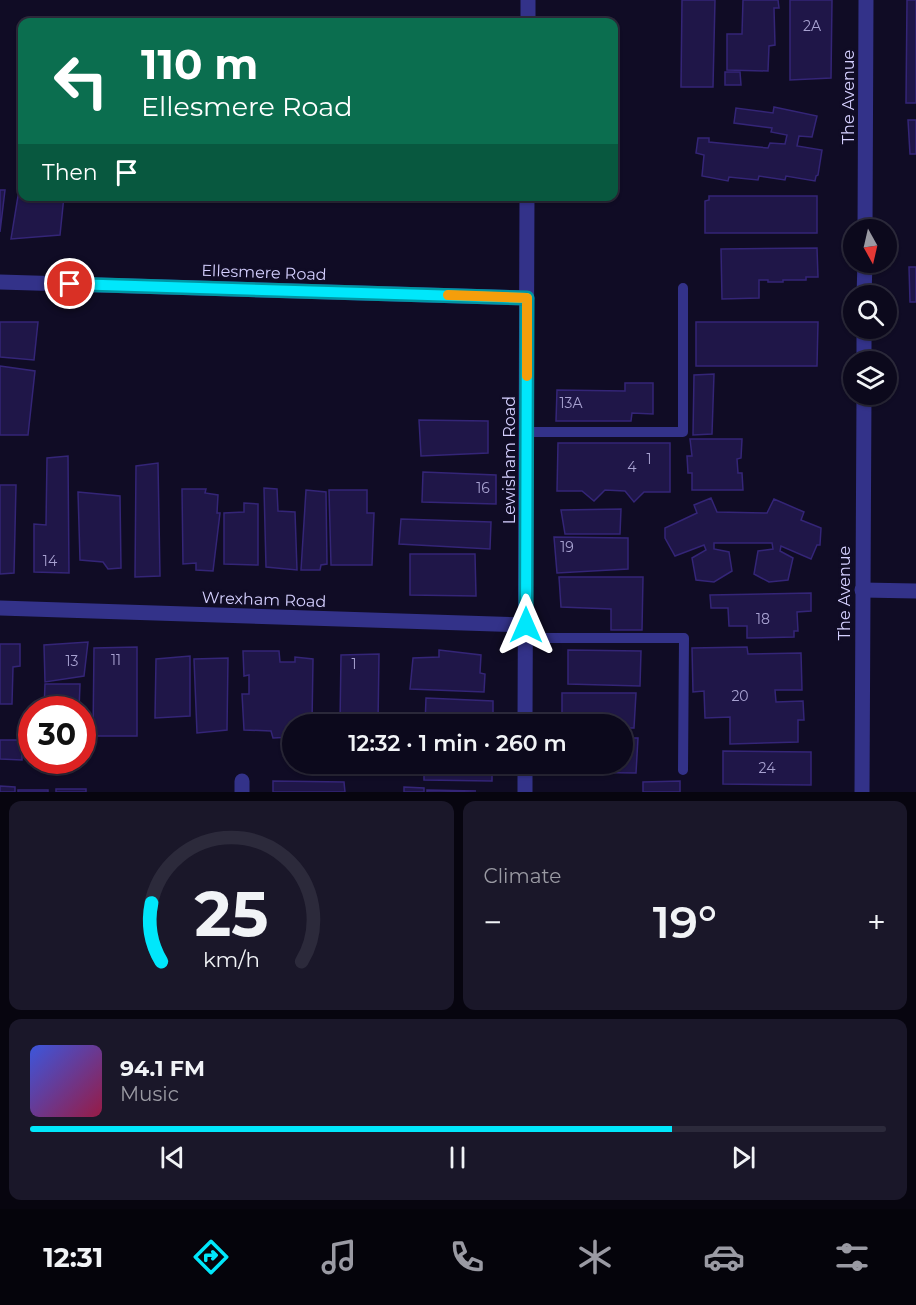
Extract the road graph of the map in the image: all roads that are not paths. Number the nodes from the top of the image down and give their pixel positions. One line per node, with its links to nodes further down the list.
1 (528, 0): 3 (street)
2 (866, 0): 5 (street, The Avenue)
3 (528, 18)
4 (527, 201): 8 (street, Lewisham Road)
5 (865, 219)
6 (0, 282): 8 (street, Ellesmere Road)
7 (683, 288): 10 (lane)
8 (527, 298): 10 (street, Lewisham Road)
9 (864, 405): 11 (street, The Avenue)
10 (527, 432): 14 (street, Lewisham Road)
11 (862, 590): 12 (street); 19 (street, The Avenue)
12 (916, 591)
13 (0, 608): 14 (street, Wrexham Road)
14 (526, 631): 15 (street, Lewisham Road); 16 (lane)
15 (525, 714)
16 (682, 770)
17 (525, 774): 18 (street)
18 (525, 792)
19 (862, 792)

